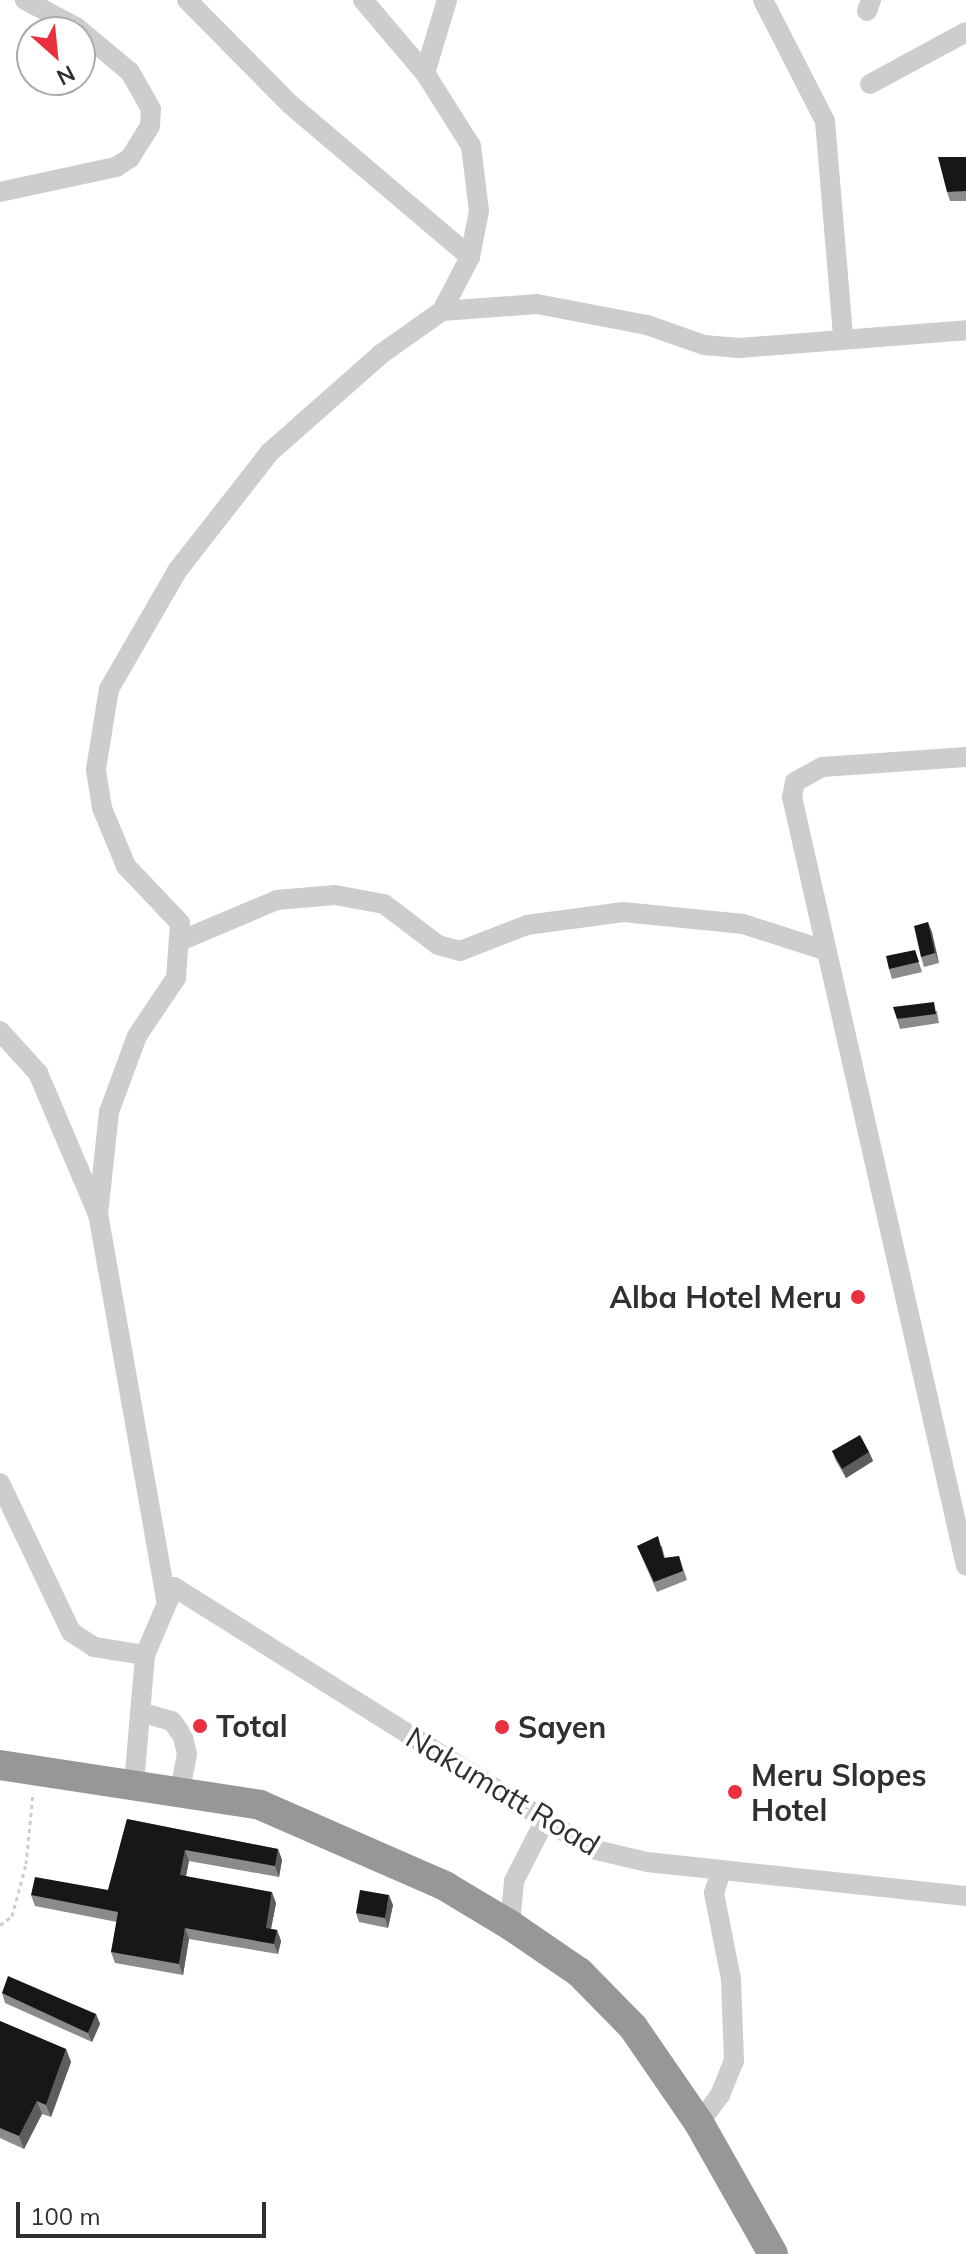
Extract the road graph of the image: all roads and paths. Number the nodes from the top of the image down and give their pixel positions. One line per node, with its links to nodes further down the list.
1 (25, 0): 9 (street)
2 (187, 0): 10 (street)
3 (363, 0): 7 (street)
4 (447, 0): 7 (street)
5 (763, 0): 13 (street)
6 (966, 32): 8 (street)
7 (425, 73): 10 (street)
8 (870, 84)
9 (0, 192)
10 (470, 257): 11 (street)
11 (442, 311): 13 (street); 15 (street)
12 (966, 330): 13 (street)
13 (843, 337)
14 (966, 757): 16 (street)
15 (180, 941): 16 (street); 18 (street)
16 (824, 950): 20 (street)
17 (0, 1031): 18 (street)
18 (98, 1215): 21 (street)
19 (0, 1483): 22 (street)
20 (966, 1566)
21 (170, 1593): 22 (street); 28 (street, Nakumatt Road)
22 (145, 1655): 23 (street)
23 (140, 1712): 26 (street); 27 (street)
24 (0, 1765): 25 (highway)
25 (40, 1770): 26 (highway); 31 (path)
26 (134, 1784): 27 (highway)
27 (180, 1791): 32 (highway)
28 (544, 1822): 29 (street, Nakumatt Road); 32 (street)
29 (721, 1871): 30 (street, Nakumatt Road); 33 (street)
30 (966, 1896)
31 (0, 1925)
32 (510, 1925): 33 (highway)
33 (699, 2123): 34 (highway)
34 (773, 2254)

